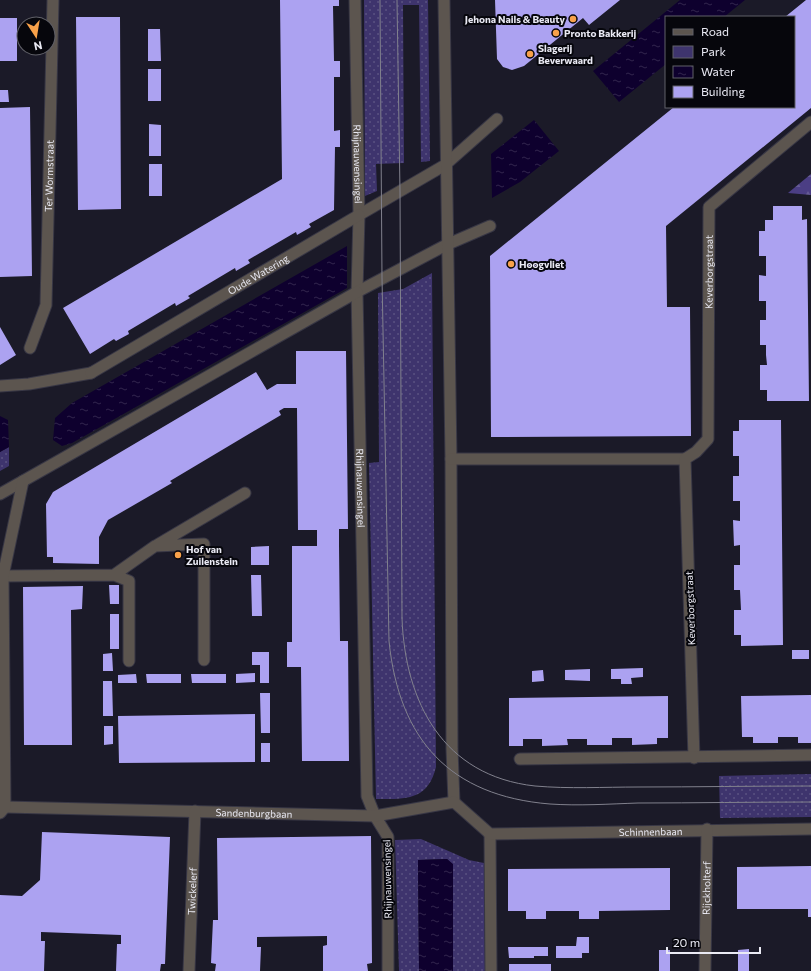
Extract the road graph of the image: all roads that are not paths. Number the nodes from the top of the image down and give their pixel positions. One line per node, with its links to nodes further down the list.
1 (53, 0): 11 (street, Ter Wormstraat)
2 (355, 0): 7 (street, Rhijnauwensingel)
3 (444, 0): 6 (street)
4 (497, 119): 6 (street, Oude Watering)
5 (811, 122): 14 (street, Keverborgstraat)
6 (445, 165): 7 (street, Oude Watering); 9 (street)
7 (359, 215): 10 (street, Rhijnauwensingel); 12 (street, Oude Watering)
8 (490, 226): 9 (street)
9 (446, 244): 10 (street); 13 (street)
10 (357, 292): 15 (street); 29 (street, Rhijnauwensingel)
11 (30, 348)
12 (0, 386)
13 (451, 459): 14 (street); 26 (street)
14 (685, 459): 24 (street, Keverborgstraat)
15 (23, 481): 17 (street); 20 (street)
16 (245, 493): 18 (street)
17 (0, 494)
18 (155, 546): 19 (street); 21 (street)
19 (114, 575): 20 (street); 22 (street)
20 (3, 576): 27 (street)
21 (204, 660)
22 (130, 661)
23 (811, 755): 24 (street)
24 (694, 758): 25 (street)
25 (520, 759)
26 (454, 802): 29 (street, Sandenburgbaan); 32 (street)
27 (2, 810): 28 (street, Sandenburgbaan)
28 (195, 811): 29 (street, Sandenburgbaan); 33 (street, Twickelerf)
29 (375, 816): 34 (street, Rhijnauwensingel)
30 (707, 829): 31 (street, Schinnenbaan); 32 (street, Schinnenbaan); 36 (street, Rijckholterf)
31 (811, 829)
32 (490, 834): 35 (street)
33 (189, 971)
34 (388, 971)
35 (492, 971)
36 (705, 971)

